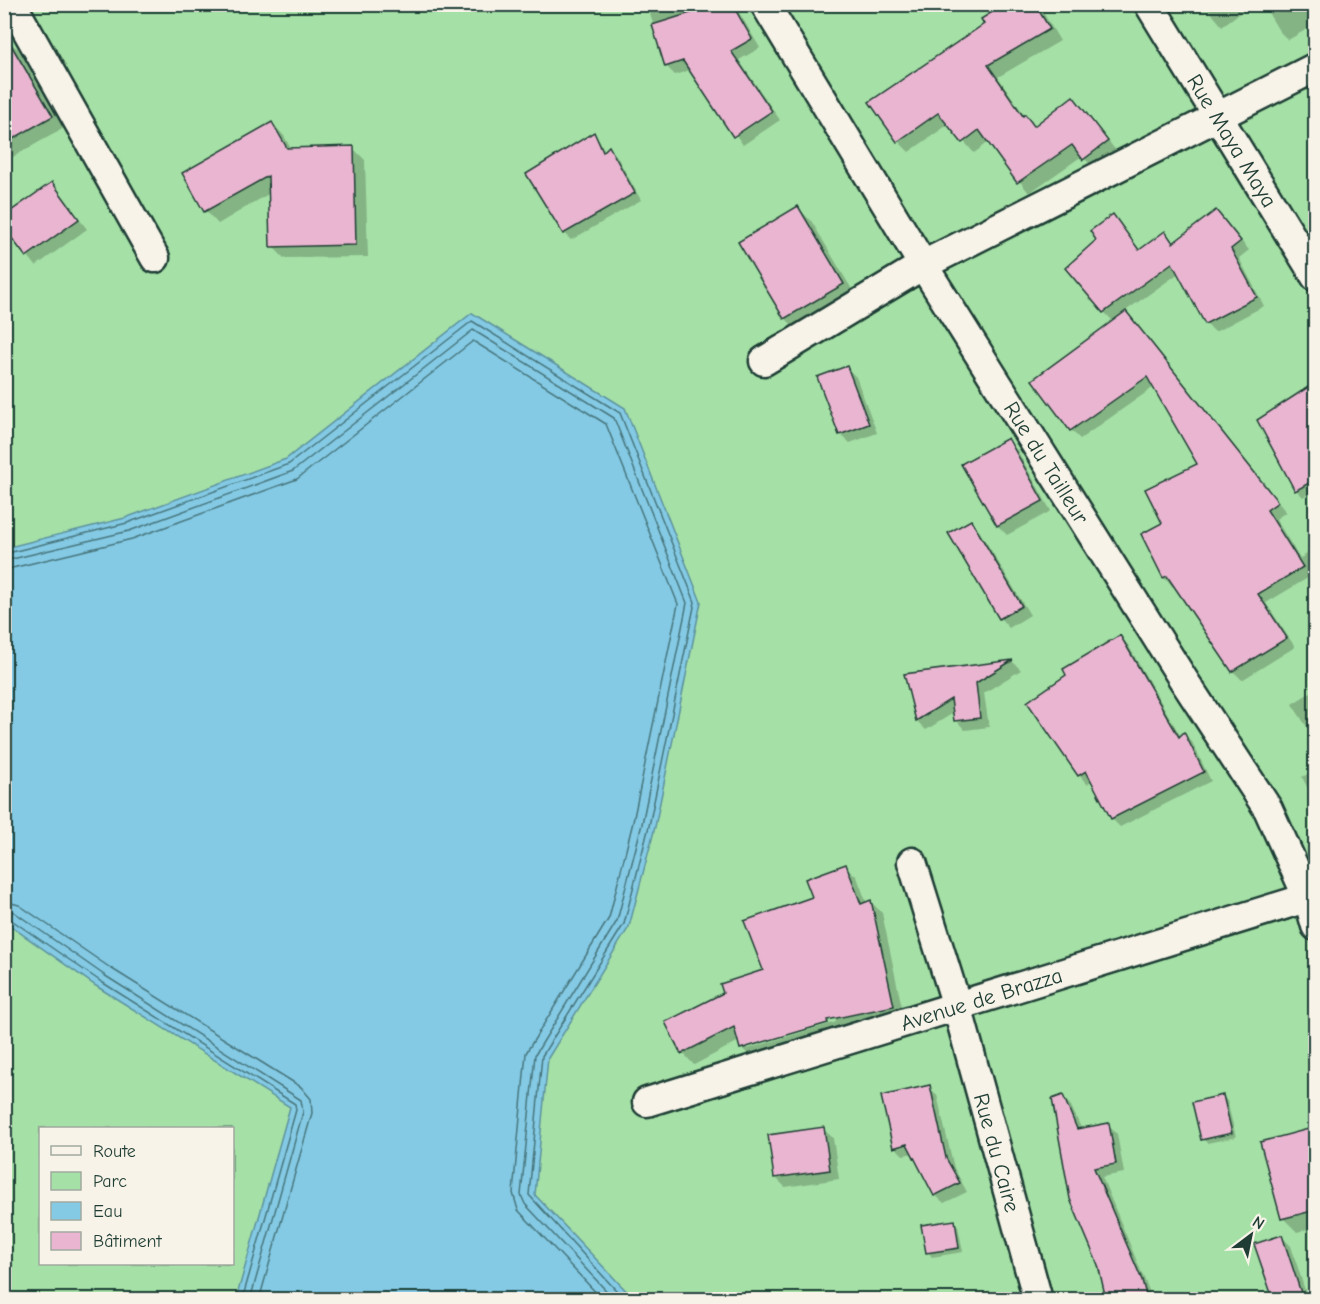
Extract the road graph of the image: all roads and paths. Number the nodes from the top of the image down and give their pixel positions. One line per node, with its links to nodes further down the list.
1 (12, 4): 6 (street)
2 (765, 4): 7 (street, Rue du Tailleur)
3 (1149, 4): 5 (street, Rue Maya Maya)
4 (1316, 67): 5 (street)
5 (1216, 115): 7 (street); 8 (street, Rue Maya Maya)
6 (155, 258)
7 (923, 265): 9 (street); 11 (street, Rue du Tailleur)
8 (1316, 277)
9 (764, 362)
10 (912, 862): 13 (street, Rue du Caire)
11 (1312, 896): 12 (street, Rue du Tailleur); 13 (street, Avenue de Brazza)
12 (1316, 926)
13 (957, 1006): 14 (street, Avenue de Brazza); 15 (street, Rue du Caire)
14 (647, 1102)
15 (1038, 1299)

